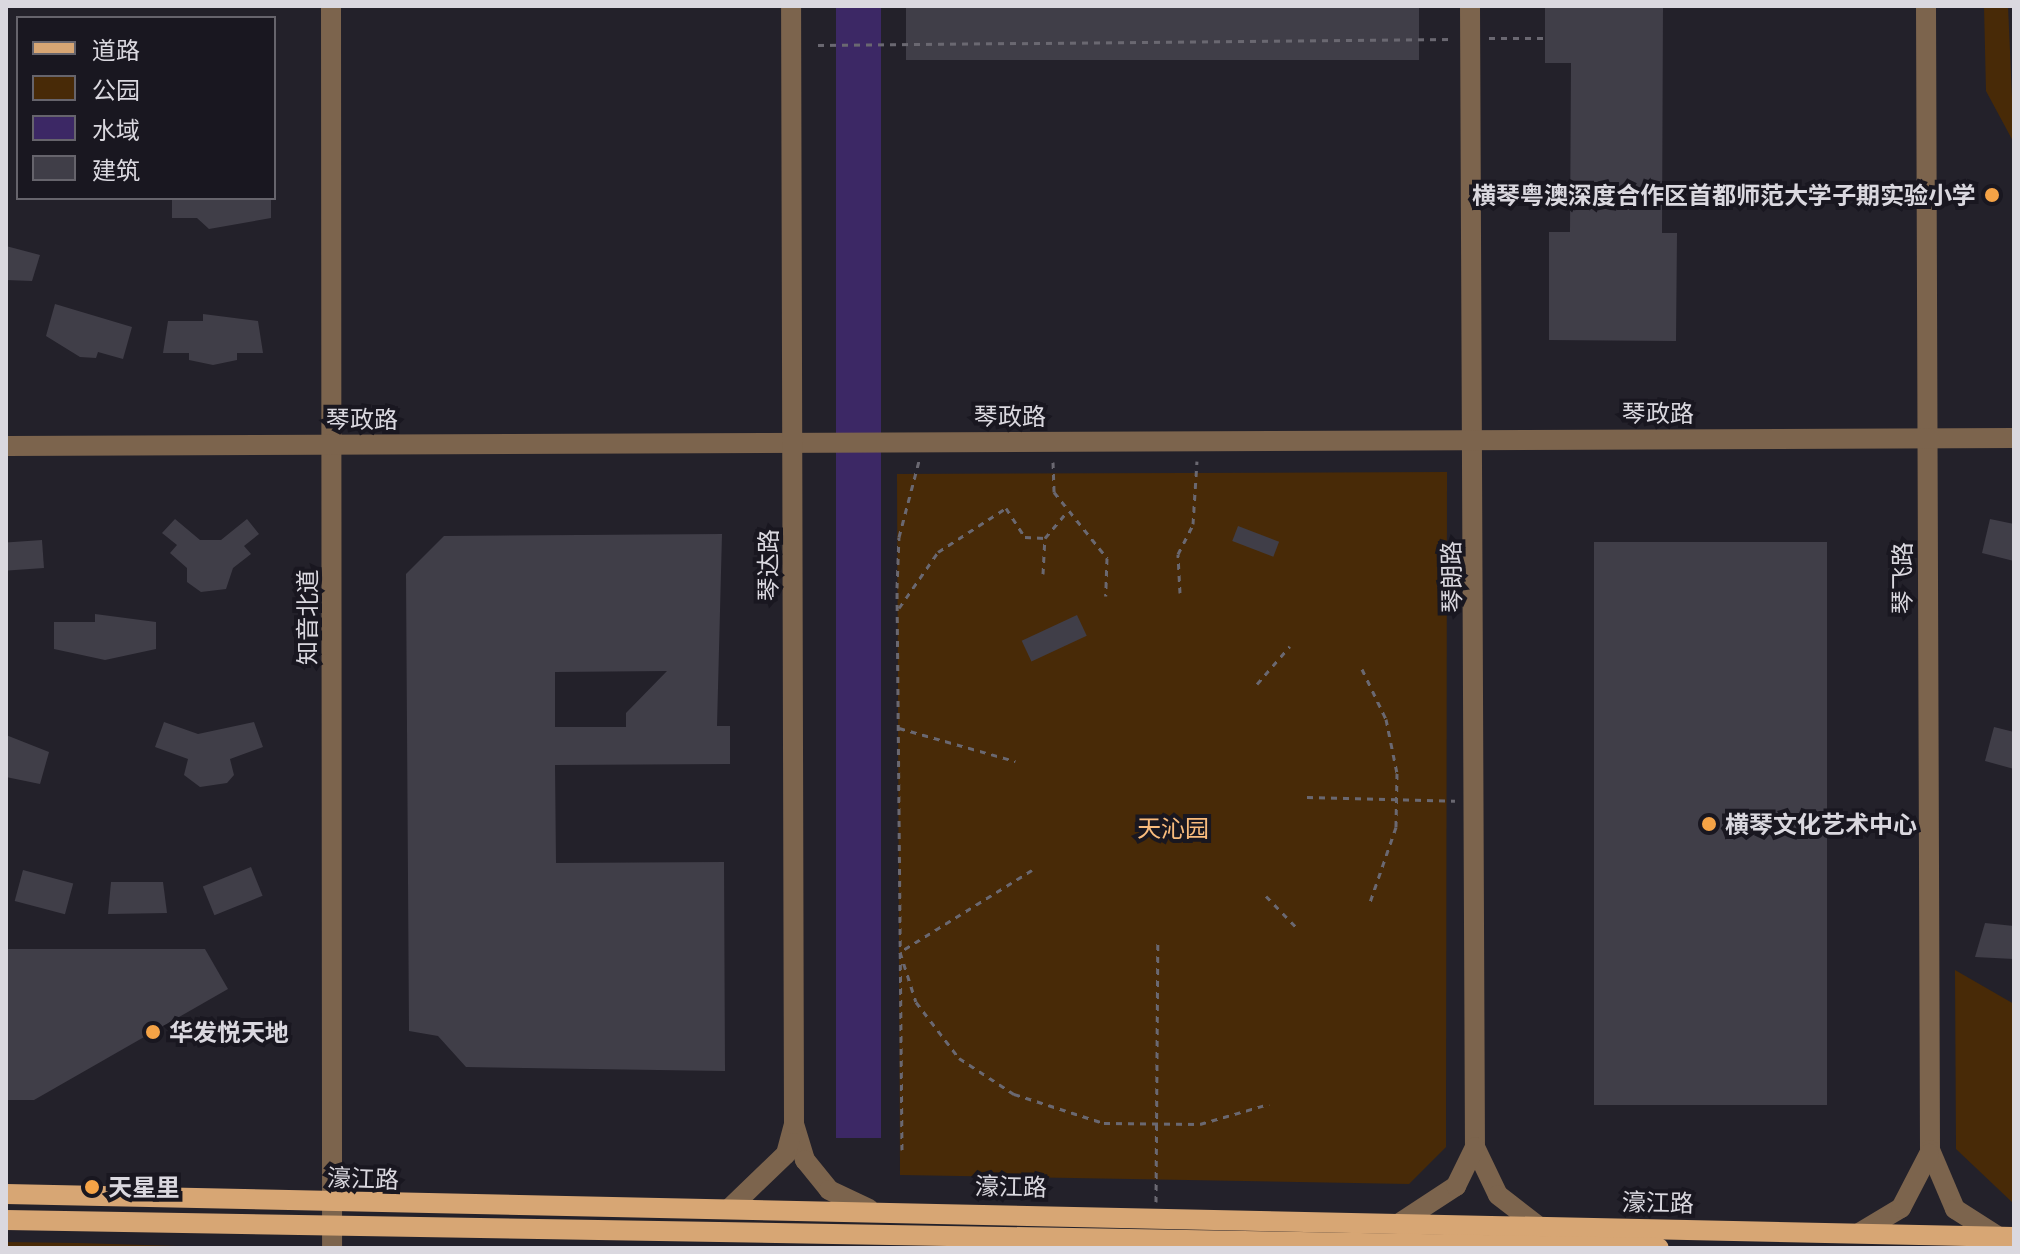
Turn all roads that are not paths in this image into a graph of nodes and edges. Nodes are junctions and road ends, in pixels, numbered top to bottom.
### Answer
1 (331, 6) edge
2 (791, 6) edge
3 (1470, 6) edge
4 (1926, 6) edge
5 (1927, 438) junction
6 (2014, 438) edge
7 (1476, 440) junction
8 (793, 443) junction
9 (332, 445) junction
10 (6, 446) edge
11 (794, 1124) junction
12 (1475, 1147) junction
13 (1930, 1150) junction
14 (6, 1194) edge
15 (332, 1203) junction
16 (731, 1207) junction
17 (869, 1209) junction
18 (6, 1220) edge
19 (1401, 1222) junction
20 (1538, 1226) junction
21 (1859, 1233) junction
22 (2006, 1237) edge
23 (332, 1238) edge
24 (1659, 1248) edge

1 - 9 street, 知音北道
2 - 8 street, 琴达路
3 - 7 street, 琴朗路
4 - 5 street, 琴飞路
5 - 6 street, 琴政路
5 - 7 street, 琴政路
5 - 13 street, 琴飞路
7 - 8 street, 琴政路
7 - 12 street, 琴朗路
8 - 9 street, 琴政路
8 - 11 street, 琴达路
9 - 10 street, 琴政路
9 - 15 street, 知音北道
11 - 16 street
11 - 17 street
12 - 19 street
12 - 20 street
13 - 21 street
13 - 22 street
14 - 15 main road, 濠江路
15 - 16 main road, 濠江路
15 - 23 street, 知音北道
16 - 17 main road, 濠江路
17 - 19 main road, 濠江路
18 - 23 main road, 濠江路
19 - 20 main road, 濠江路
20 - 21 main road, 濠江路
21 - 22 main road, 濠江路
23 - 24 main road, 濠江路

